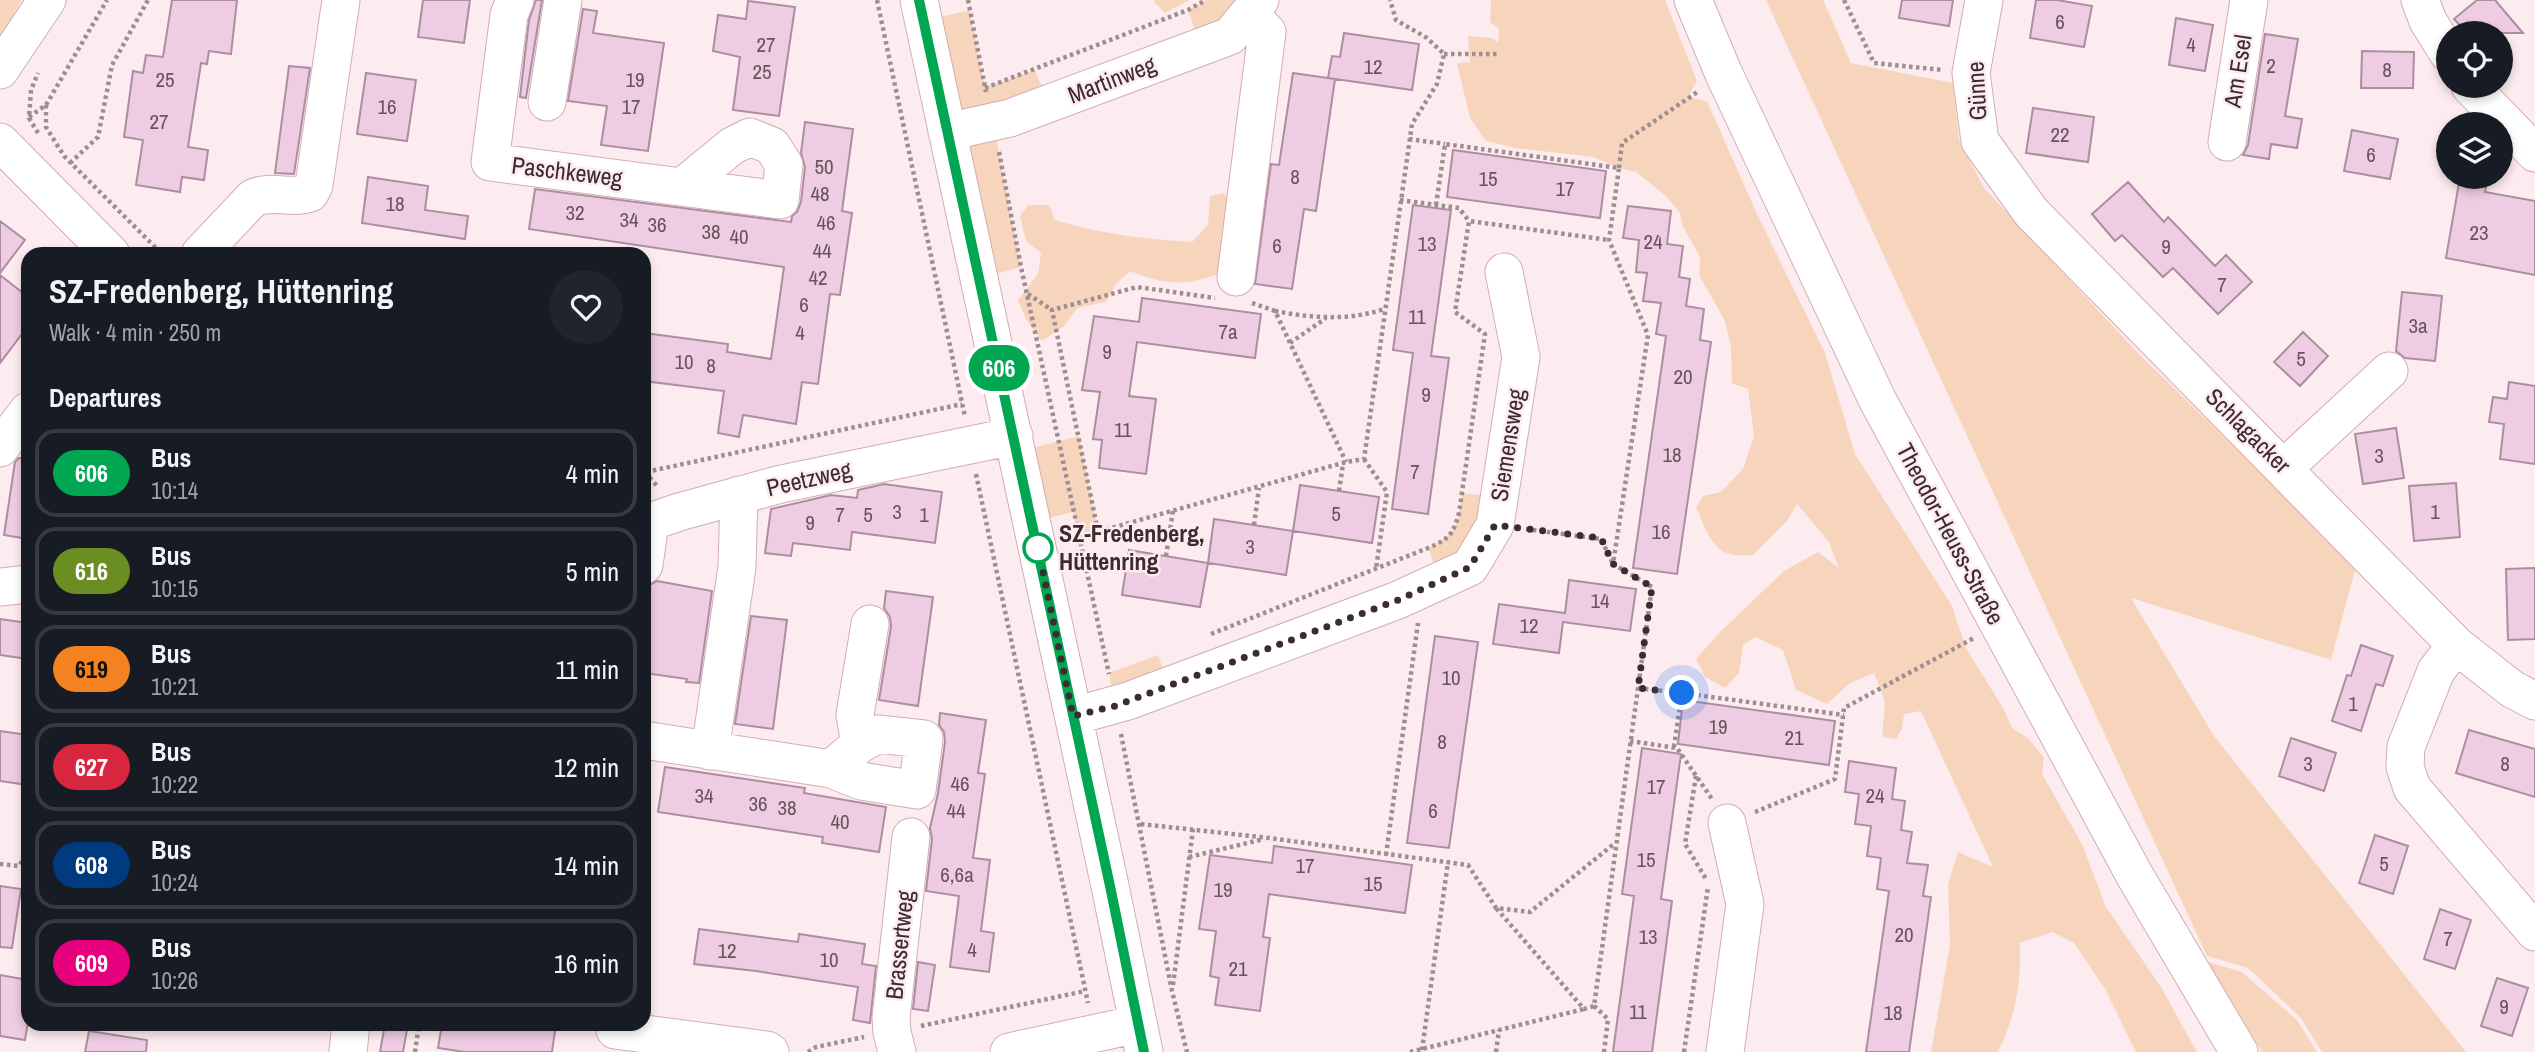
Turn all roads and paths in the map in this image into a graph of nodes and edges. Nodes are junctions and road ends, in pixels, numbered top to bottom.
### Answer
1 (47, 0) edge
2 (107, 0) edge
3 (148, 0) edge
4 (341, 0) edge
5 (515, 0) edge
6 (563, 0) edge
7 (877, 0) edge
8 (919, 0) edge
9 (968, 0) edge
10 (1206, 0) edge
11 (1390, 0) edge
12 (1693, 0) edge
13 (1844, 0) edge
14 (1984, 0) edge
15 (2249, 0) edge
16 (2420, 0) edge
17 (1254, 7) edge
18 (2436, 34) edge
19 (1444, 54) junction
20 (1497, 54) dead end
21 (0, 70) edge
22 (1971, 73) junction
23 (1706, 87) dead end
24 (2482, 98) edge
25 (547, 102) dead end
26 (989, 104) junction
27 (46, 105) junction
28 (29, 118) dead end
29 (947, 132) junction
30 (1409, 139) junction
31 (1980, 141) joint
32 (0, 142) edge
33 (2227, 142) dead end
34 (1445, 144) junction
35 (2535, 153) edge
36 (70, 163) junction
37 (1619, 168) junction
38 (682, 187) dead end
39 (1400, 200) junction
40 (1436, 205) junction
41 (1469, 221) junction
42 (1609, 240) junction
43 (104, 247) edge
44 (155, 247) edge
45 (207, 247) edge
46 (1504, 272) dead end
47 (1230, 288) junction
48 (1028, 294) junction
49 (1384, 309) junction
50 (1052, 310) junction
51 (1275, 311) junction
52 (1328, 316) junction
53 (1290, 344) junction
54 (2389, 371) dead end
55 (962, 404) junction
56 (21, 420) edge
57 (1014, 436) junction
58 (970, 444) junction
59 (0, 448) edge
60 (1364, 459) junction
61 (1345, 463) junction
62 (2284, 467) junction
63 (651, 471) edge
64 (1259, 488) junction
65 (1339, 491) dead end
66 (739, 495) junction
67 (1173, 511) junction
68 (651, 522) edge
69 (1254, 525) dead end
70 (1495, 525) junction
71 (1098, 531) junction
72 (1079, 537) junction
73 (1166, 556) dead end
74 (1613, 564) junction
75 (1376, 569) junction
76 (21, 585) edge
77 (0, 587) edge
78 (1411, 594) junction
79 (870, 624) dead end
80 (1208, 635) dead end
81 (1975, 637) dead end
82 (2456, 645) junction
83 (1121, 669) dead end
84 (1638, 688) junction
85 (1112, 690) junction
86 (1682, 693) junction
87 (2535, 701) edge
88 (1844, 715) junction
89 (1073, 716) junction
90 (651, 741) edge
91 (1630, 741) junction
92 (860, 744) junction
93 (1674, 747) junction
94 (710, 751) junction
95 (831, 769) junction
96 (1696, 775) junction
97 (1727, 823) junction
98 (1141, 824) junction
99 (1193, 829) junction
100 (911, 837) dead end
101 (1269, 838) junction
102 (1616, 842) junction
103 (1386, 855) junction
104 (1189, 857) junction
105 (1448, 862) junction
106 (21, 863) edge
107 (0, 864) edge
108 (1496, 908) junction
109 (2535, 932) edge
110 (1085, 991) junction
111 (1172, 991) junction
112 (1594, 1006) junction
113 (1584, 1009) junction
114 (1499, 1030) junction
115 (350, 1031) edge
116 (418, 1031) edge
117 (623, 1031) edge
118 (1094, 1034) junction
119 (1141, 1038) edge
120 (894, 1042) edge
121 (1422, 1049) junction
122 (348, 1052) edge
123 (415, 1052) edge
124 (770, 1052) edge
125 (808, 1052) edge
126 (1009, 1052) edge
127 (1187, 1052) edge
128 (1410, 1052) edge
129 (1496, 1052) edge
130 (1604, 1052) edge
131 (1684, 1052) edge
132 (1725, 1052) edge
133 (2239, 1052) edge

1 - 21 street
2 - 27 path
3 - 36 path
4 - 45 street
5 - 38 street, Paschkeweg
6 - 25 street
7 - 55 path
8 - 29 street
9 - 26 path
10 - 26 path
11 - 19 path
12 - 133 street, Theodor-Heuss-Straße
13 - 22 path
14 - 22 street, Günne
15 - 33 street, Am Esel
16 - 18 street
17 - 26 street, Martinweg
17 - 47 street
19 - 20 path
19 - 30 path
22 - 31 street, Günne
23 - 37 path
24 - 35 street
26 - 29 street, Martinweg
26 - 48 path
27 - 28 path
27 - 36 path
29 - 57 street
30 - 34 path
30 - 39 path
31 - 62 street, Schlagacker
32 - 43 street
34 - 37 path
34 - 40 path
36 - 44 path
37 - 42 path
39 - 40 path
39 - 49 path
40 - 41 path
41 - 42 path
41 - 75 path
42 - 74 path
46 - 70 street, Siemensweg
47 - 50 path
47 - 51 path
48 - 50 path
48 - 72 path
49 - 52 path
49 - 60 path
50 - 71 path
51 - 52 path
51 - 53 path
52 - 53 path
53 - 61 path
54 - 62 street
55 - 58 path
55 - 63 path
56 - 59 street
57 - 58 street, Peetzweg
57 - 89 street
58 - 66 street, Peetzweg
58 - 110 path
60 - 61 path
60 - 75 path
61 - 64 path
61 - 65 path
62 - 82 street, Schlagacker
64 - 67 path
64 - 69 path
66 - 68 street, Peetzweg
66 - 94 street
67 - 71 path
67 - 73 path
70 - 74 path
70 - 78 street, Siemensweg
71 - 72 path
72 - 85 path
74 - 84 path
75 - 80 path
76 - 77 street
78 - 85 street, Siemensweg
78 - 103 path
79 - 92 street
81 - 88 path
82 - 87 street, Schlagacker
82 - 109 street
83 - 85 path
84 - 86 path
84 - 91 path
85 - 89 street, Siemensweg
85 - 98 path
86 - 88 path
86 - 93 path
88 - 97 path
89 - 119 street
90 - 94 street
91 - 93 path
91 - 102 path
92 - 95 street
92 - 95 street
93 - 96 path
94 - 95 street
96 - 97 path
96 - 131 path
97 - 132 street
98 - 99 path
98 - 111 path
99 - 101 path
99 - 104 path
100 - 120 street, Brassertweg
101 - 103 path
101 - 104 path
102 - 108 path
102 - 112 path
103 - 105 path
104 - 111 path
105 - 108 path
105 - 121 path
106 - 107 path
108 - 113 path
110 - 118 path
110 - 120 path
111 - 127 path
112 - 113 path
112 - 130 path
113 - 114 path
114 - 121 path
114 - 129 path
115 - 122 street
116 - 123 path
117 - 124 street
118 - 119 street
118 - 126 street
120 - 125 path
121 - 128 path

